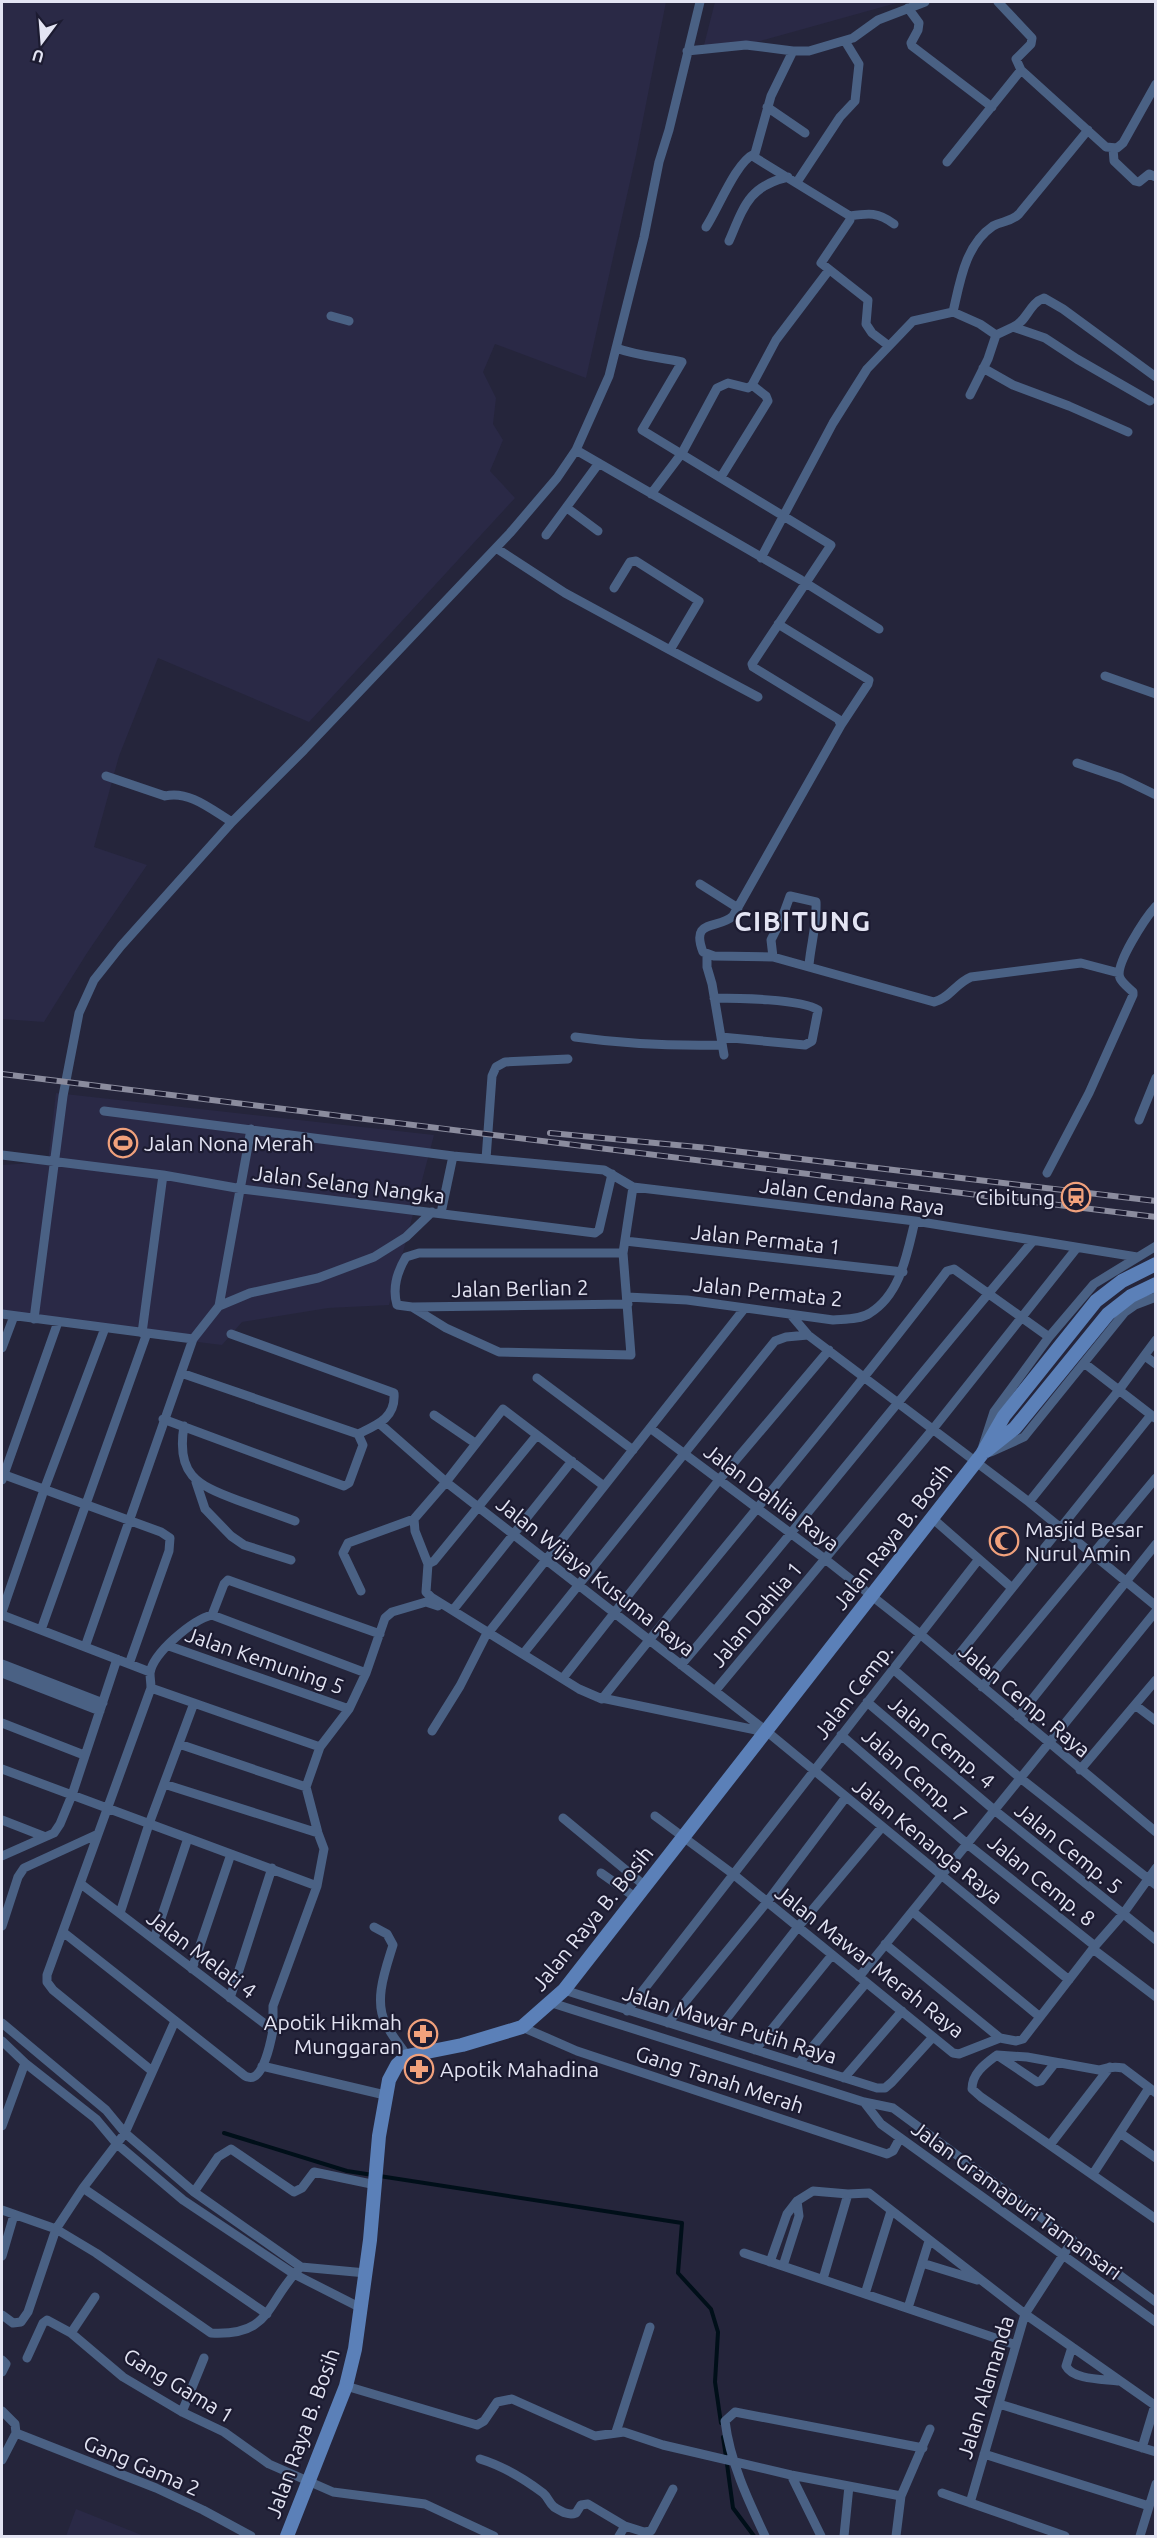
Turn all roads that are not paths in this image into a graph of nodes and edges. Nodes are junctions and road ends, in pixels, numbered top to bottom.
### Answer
1 (700, 2) edge
2 (925, 2) edge
3 (998, 2) edge
4 (908, 8) junction
5 (845, 41) junction
6 (687, 51) junction
7 (793, 51) junction
8 (1021, 70) junction
9 (1155, 84) edge
10 (992, 107) junction
11 (767, 108) junction
12 (1088, 130) junction
13 (805, 133) dead end
14 (1113, 148) junction
15 (754, 154) junction
16 (947, 162) dead end
17 (788, 177) junction
18 (1155, 177) edge
19 (797, 182) junction
20 (850, 216) junction
21 (894, 224) dead end
22 (706, 227) dead end
23 (729, 241) dead end
24 (829, 270) junction
25 (953, 312) junction
26 (331, 316) dead end
27 (349, 321) dead end
28 (1013, 327) junction
29 (996, 335) junction
30 (889, 346) junction
31 (616, 348) junction
32 (983, 368) junction
33 (1155, 377) edge
34 (752, 385) junction
35 (969, 395) dead end
36 (1150, 401) dead end
37 (1128, 432) dead end
38 (576, 450) junction
39 (682, 453) junction
40 (599, 463) junction
41 (721, 477) junction
42 (651, 494) junction
43 (567, 508) junction
44 (784, 514) junction
45 (598, 531) dead end
46 (546, 535) dead end
47 (496, 548) junction
48 (761, 558) junction
49 (806, 584) junction
50 (614, 588) dead end
51 (778, 624) junction
52 (879, 629) dead end
53 (670, 650) junction
54 (1105, 676) dead end
55 (1155, 694) edge
56 (758, 697) dead end
57 (841, 725) junction
58 (1077, 763) dead end
59 (106, 777) dead end
60 (1155, 795) edge
61 (232, 822) junction
62 (700, 884) dead end
63 (1155, 906) edge
64 (738, 908) junction
65 (706, 954) junction
66 (773, 957) junction
67 (808, 965) junction
68 (1119, 973) junction
69 (714, 998) junction
70 (575, 1037) dead end
71 (723, 1045) junction
72 (568, 1059) dead end
73 (1155, 1078) edge
74 (104, 1111) dead end
75 (1139, 1120) dead end
76 (251, 1130) junction
77 (2, 1155) edge
78 (453, 1156) junction
79 (486, 1159) junction
80 (53, 1163) junction
81 (1047, 1173) dead end
82 (612, 1174) junction
83 (163, 1175) junction
84 (633, 1187) junction
85 (242, 1190) junction
86 (437, 1213) junction
87 (915, 1221) junction
88 (625, 1241) junction
89 (1033, 1242) junction
90 (1155, 1246) edge
91 (1076, 1248) junction
92 (623, 1253) junction
93 (1137, 1257) junction
94 (1155, 1264) edge
95 (903, 1272) junction
96 (1155, 1284) edge
97 (989, 1293) junction
98 (1155, 1297) edge
99 (628, 1300) junction
100 (219, 1306) junction
101 (412, 1307) junction
102 (744, 1309) junction
103 (2, 1314) edge
104 (14, 1316) junction
105 (791, 1316) junction
106 (1022, 1317) junction
107 (34, 1319) junction
108 (58, 1322) junction
109 (105, 1328) junction
110 (145, 1333) junction
111 (231, 1334) dead end
112 (808, 1335) junction
113 (1049, 1337) junction
114 (193, 1339) junction
115 (1155, 1341) edge
116 (2, 1348) edge
117 (829, 1350) junction
118 (1145, 1356) junction
119 (1084, 1363) junction
120 (1155, 1364) edge
121 (181, 1373) junction
122 (537, 1378) dead end
123 (866, 1378) junction
124 (1119, 1390) junction
125 (897, 1402) junction
126 (434, 1415) dead end
127 (1153, 1417) edge
128 (163, 1419) junction
129 (380, 1424) junction
130 (184, 1426) junction
131 (650, 1428) junction
132 (933, 1429) junction
133 (358, 1434) junction
134 (537, 1435) junction
135 (475, 1443) junction
136 (633, 1450) junction
137 (685, 1454) junction
138 (979, 1458) junction
139 (572, 1461) junction
140 (2, 1476) edge
141 (1155, 1478) edge
142 (196, 1479) junction
143 (719, 1480) junction
144 (446, 1482) junction
145 (604, 1486) junction
146 (44, 1490) junction
147 (1029, 1502) junction
148 (86, 1505) junction
149 (477, 1506) junction
150 (756, 1507) junction
151 (932, 1518) junction
152 (414, 1519) junction
153 (128, 1520) junction
154 (295, 1521) dead end
155 (1060, 1528) junction
156 (511, 1533) junction
157 (792, 1534) junction
158 (1155, 1544) edge
159 (1093, 1555) junction
160 (825, 1559) junction
161 (979, 1559) junction
162 (291, 1560) dead end
163 (546, 1560) junction
164 (428, 1564) junction
165 (1125, 1581) junction
166 (578, 1585) junction
167 (1012, 1588) junction
168 (361, 1591) dead end
169 (871, 1595) junction
170 (426, 1597) junction
171 (1155, 1606) edge
172 (453, 1610) junction
173 (1155, 1611) edge
174 (613, 1612) junction
175 (2, 1613) edge
176 (212, 1615) junction
177 (42, 1630) junction
178 (488, 1633) junction
179 (380, 1634) junction
180 (920, 1634) junction
181 (649, 1640) junction
182 (169, 1646) junction
183 (85, 1647) junction
184 (523, 1654) junction
185 (117, 1659) junction
186 (953, 1662) junction
187 (2, 1664) edge
188 (129, 1664) junction
189 (681, 1665) junction
190 (893, 1669) junction
191 (150, 1672) junction
192 (366, 1673) junction
193 (2, 1674) edge
194 (563, 1678) junction
195 (1155, 1680) edge
196 (982, 1687) junction
197 (151, 1688) junction
198 (715, 1691) junction
199 (602, 1699) junction
200 (867, 1702) junction
201 (194, 1703) junction
202 (1135, 1705) junction
203 (101, 1707) junction
204 (349, 1709) junction
205 (1018, 1717) junction
206 (1155, 1721) edge
207 (2, 1723) edge
208 (432, 1731) dead end
209 (763, 1732) junction
210 (841, 1735) junction
211 (1048, 1742) junction
212 (179, 1744) junction
213 (320, 1747) junction
214 (84, 1755) junction
215 (2, 1769) edge
216 (814, 1770) junction
217 (1080, 1770) junction
218 (1019, 1777) junction
219 (164, 1784) junction
220 (306, 1787) junction
221 (72, 1795) junction
222 (846, 1797) junction
223 (107, 1809) junction
224 (993, 1809) junction
225 (655, 1816) dead end
226 (563, 1818) dead end
227 (2, 1820) edge
228 (149, 1824) junction
229 (882, 1827) junction
230 (1155, 1832) edge
231 (318, 1833) junction
232 (98, 1834) junction
233 (43, 1836) junction
234 (685, 1836) junction
235 (188, 1838) junction
236 (966, 1843) junction
237 (231, 1854) junction
238 (2, 1856) edge
239 (272, 1868) junction
240 (1155, 1868) edge
241 (601, 1873) dead end
242 (733, 1874) junction
243 (942, 1876) junction
244 (1151, 1882) edge
245 (81, 1884) junction
246 (317, 1886) junction
247 (645, 1886) junction
248 (635, 1897) junction
249 (767, 1902) junction
250 (913, 1912) junction
251 (120, 1913) junction
252 (1123, 1914) junction
253 (2, 1926) edge
254 (374, 1927) dead end
255 (798, 1928) junction
256 (63, 1932) junction
257 (154, 1940) junction
258 (1155, 1940) edge
259 (885, 1944) junction
260 (1094, 1947) junction
261 (832, 1955) junction
262 (192, 1969) junction
263 (863, 1980) junction
264 (1069, 1980) junction
265 (564, 1990) junction
266 (1155, 1997) edge
267 (230, 1998) junction
268 (552, 2003) junction
269 (627, 2010) junction
270 (902, 2011) junction
271 (1040, 2017) junction
272 (175, 2021) junction
273 (2, 2023) edge
274 (668, 2023) junction
275 (522, 2027) junction
276 (273, 2030) junction
277 (713, 2036) junction
278 (933, 2037) junction
279 (1000, 2038) junction
280 (2, 2041) edge
281 (755, 2050) junction
282 (997, 2055) junction
283 (407, 2056) junction
284 (26, 2063) junction
285 (799, 2063) junction
286 (1055, 2064) junction
287 (262, 2066) junction
288 (1111, 2066) junction
289 (152, 2071) junction
290 (844, 2078) junction
291 (1152, 2090) edge
292 (385, 2095) junction
293 (864, 2102) junction
294 (2, 2126) edge
295 (125, 2133) junction
296 (1120, 2133) junction
297 (900, 2138) junction
298 (117, 2144) junction
299 (1050, 2145) junction
300 (1155, 2158) edge
301 (1093, 2174) junction
302 (376, 2178) junction
303 (83, 2188) junction
304 (194, 2192) junction
305 (848, 2194) junction
306 (797, 2201) junction
307 (2, 2210) edge
308 (891, 2211) junction
309 (14, 2215) junction
310 (1155, 2219) edge
311 (56, 2229) junction
312 (1073, 2240) junction
313 (930, 2241) junction
314 (744, 2253) dead end
315 (1063, 2255) junction
316 (2, 2256) edge
317 (770, 2262) junction
318 (922, 2263) junction
319 (783, 2266) junction
320 (301, 2267) junction
321 (366, 2273) junction
322 (294, 2274) junction
323 (823, 2279) junction
324 (983, 2282) junction
325 (865, 2294) junction
326 (95, 2297) dead end
327 (1155, 2302) edge
328 (361, 2308) junction
329 (908, 2308) junction
330 (267, 2314) junction
331 (1025, 2314) junction
332 (2, 2315) edge
333 (1155, 2322) edge
334 (650, 2326) dead end
335 (71, 2332) junction
336 (1016, 2345) junction
337 (1072, 2347) junction
338 (27, 2358) dead end
339 (204, 2358) dead end
340 (2, 2360) edge
341 (2, 2372) edge
342 (1120, 2381) junction
343 (346, 2386) junction
344 (999, 2404) junction
345 (1155, 2405) edge
346 (2, 2411) edge
347 (182, 2412) junction
348 (930, 2429) dead end
349 (616, 2432) junction
350 (16, 2433) junction
351 (5, 2440) edge
352 (923, 2448) junction
353 (1142, 2448) junction
354 (1155, 2452) edge
355 (984, 2454) junction
356 (480, 2459) dead end
357 (2, 2460) edge
358 (736, 2463) junction
359 (792, 2475) junction
360 (309, 2483) junction
361 (1155, 2484) edge
362 (849, 2486) junction
363 (673, 2489) dead end
364 (942, 2493) dead end
365 (901, 2496) junction
366 (970, 2503) junction
367 (1149, 2506) junction
368 (625, 2526) junction
369 (251, 2536) edge
370 (287, 2536) edge
371 (494, 2536) edge
372 (619, 2536) edge
373 (765, 2536) edge
374 (821, 2536) edge
375 (844, 2536) edge
376 (896, 2536) edge
377 (1065, 2536) edge
378 (1140, 2536) edge

1 - 6 street
2 - 4 street
3 - 8 street
4 - 5 street
4 - 10 street
5 - 7 street
5 - 19 street
6 - 7 street
6 - 31 street
7 - 11 street
8 - 10 street
8 - 12 street
9 - 14 street
10 - 16 street
11 - 13 street
11 - 15 street
12 - 14 street
12 - 25 street
14 - 18 street
15 - 17 street
15 - 22 street
17 - 19 street
17 - 23 street
19 - 20 street
20 - 21 street
20 - 24 street
24 - 30 street
24 - 34 street
25 - 29 street
25 - 30 street
26 - 27 street
28 - 29 street
28 - 33 street
28 - 36 street
29 - 32 street
30 - 44 street
31 - 38 street
31 - 39 street
32 - 35 street
32 - 37 street
34 - 39 street
34 - 41 street
38 - 40 street
38 - 47 street
39 - 41 street
39 - 42 street
40 - 42 street
40 - 43 street
41 - 44 street
42 - 48 street
43 - 45 street
43 - 46 street
44 - 48 street
44 - 49 street
47 - 53 street
47 - 61 street
48 - 49 street
49 - 51 street
49 - 52 street
50 - 53 street
51 - 57 street
51 - 57 street
53 - 56 street
54 - 55 street
57 - 64 street
58 - 60 street
59 - 61 street
61 - 80 street
62 - 64 street
63 - 68 street
64 - 65 street
65 - 66 street
65 - 69 street
66 - 67 street
66 - 67 street
67 - 68 street
68 - 81 street
69 - 71 street
69 - 71 street
70 - 71 street
72 - 79 street
73 - 75 street
74 - 76 street
76 - 78 street
76 - 85 street
77 - 80 street, Jalan Selang Nangka
78 - 79 street
78 - 86 street
79 - 82 street
80 - 83 street, Jalan Selang Nangka
80 - 107 street
82 - 84 street
82 - 86 street, Jalan Selang Nangka
83 - 85 street, Jalan Selang Nangka
83 - 110 street
84 - 87 street, Jalan Cendana Raya
84 - 88 street
85 - 86 street, Jalan Selang Nangka
85 - 100 street
86 - 100 street
87 - 89 street, Jalan Cendana Raya
87 - 95 street, Jalan Permata 2
88 - 92 street
88 - 95 street, Jalan Permata 1
89 - 91 street, Jalan Cendana Raya
89 - 97 street
90 - 93 street, Jalan Raya B. Bosih
91 - 93 street, Jalan Cendana Raya
91 - 106 street, Jalan Dahlia 1
92 - 99 street
92 - 101 street
93 - 113 street, Jalan Raya B. Bosih
94 - 138 main road
95 - 105 street, Jalan Permata 2
96 - 138 main road
97 - 106 street
97 - 123 street
97 - 125 street
98 - 119 street
99 - 101 street, Jalan Berlian 2
99 - 101 street
99 - 102 street, Jalan Permata 2
100 - 114 street
102 - 105 street, Jalan Permata 2
102 - 131 street
103 - 104 street
104 - 107 street
104 - 116 street
105 - 112 street
106 - 113 street
106 - 132 street, Jalan Dahlia 1
107 - 108 street
108 - 109 street
108 - 140 street
109 - 110 street
109 - 146 street
110 - 114 street
110 - 148 street
111 - 129 street
112 - 117 street
112 - 137 street
113 - 138 street, Jalan Raya B. Bosih
114 - 121 street
115 - 118 street
117 - 123 street
117 - 143 street
118 - 120 street
118 - 124 street
119 - 124 street
119 - 138 street
121 - 128 street
121 - 133 street
122 - 136 street
123 - 125 street
123 - 150 street
124 - 127 street
124 - 147 street
125 - 132 street
125 - 157 street
126 - 135 street
127 - 155 street
128 - 130 street
128 - 153 street
129 - 133 street
129 - 144 street, Jalan Wijaya Kusuma Raya
130 - 133 street
130 - 142 street
131 - 136 street
131 - 137 street, Jalan Dahlia Raya
132 - 138 street
132 - 160 street, Jalan Dahlia 1
134 - 135 street
134 - 139 street
134 - 149 street
135 - 144 street
136 - 145 street
137 - 143 street, Jalan Dahlia Raya
137 - 166 street
138 - 147 street
138 - 151 main road, Jalan Raya B. Bosih
139 - 145 street
139 - 156 street
140 - 146 street
141 - 159 street
142 - 154 street
142 - 162 street
143 - 150 street, Jalan Dahlia Raya
143 - 174 street
144 - 149 street, Jalan Wijaya Kusuma Raya
144 - 152 street
145 - 163 street
146 - 148 street
146 - 175 street
147 - 155 street
148 - 153 street
148 - 177 street
149 - 156 street, Jalan Wijaya Kusuma Raya
149 - 164 street
150 - 157 street, Jalan Dahlia Raya
150 - 181 street
151 - 161 street
151 - 169 main road, Jalan Raya B. Bosih
152 - 164 street
152 - 168 street
153 - 183 street
153 - 188 street
155 - 159 street
155 - 167 street
156 - 163 street, Jalan Wijaya Kusuma Raya
156 - 172 street
157 - 160 street, Jalan Dahlia Raya
157 - 189 street
158 - 165 street
159 - 165 street
159 - 196 street
160 - 169 street, Jalan Dahlia Raya
160 - 198 street, Jalan Dahlia 1
161 - 167 street
161 - 180 street, Jalan Cemp.
163 - 166 street, Jalan Wijaya Kusuma Raya
163 - 178 street
164 - 170 street
165 - 171 street
165 - 205 street
166 - 174 street, Jalan Wijaya Kusuma Raya
166 - 184 street
167 - 186 street
169 - 180 street, Jalan Cemp. Raya
169 - 209 main road, Jalan Raya B. Bosih
170 - 172 street
170 - 178 street
170 - 179 street
172 - 178 street
173 - 211 street
174 - 181 street, Jalan Wijaya Kusuma Raya
174 - 194 street
175 - 177 street
176 - 179 street
176 - 182 street
176 - 192 street
177 - 183 street
178 - 184 street
178 - 199 street
178 - 208 street
179 - 192 street
180 - 186 street, Jalan Cemp. Raya
180 - 190 street, Jalan Cemp.
181 - 189 street, Jalan Wijaya Kusuma Raya
181 - 199 street
182 - 191 street
182 - 204 street, Jalan Kemuning 5
183 - 185 street
184 - 194 street
185 - 188 street
185 - 203 street
186 - 196 street, Jalan Cemp. Raya
187 - 203 street
188 - 191 street
189 - 198 street, Jalan Wijaya Kusuma Raya
190 - 200 street, Jalan Cemp.
190 - 218 street
191 - 197 street
192 - 204 street
193 - 203 street
194 - 199 street
195 - 202 street
196 - 205 street, Jalan Cemp. Raya
197 - 201 street
197 - 223 street
198 - 209 street, Jalan Wijaya Kusuma Raya
199 - 209 street
200 - 210 street, Jalan Cemp.
200 - 224 street, Jalan Cemp. 4
201 - 212 street
201 - 213 street
202 - 206 street
202 - 217 street
203 - 214 street
204 - 213 street
205 - 211 street, Jalan Cemp. Raya
207 - 214 street
209 - 216 street, Jalan Kenanga Raya
209 - 234 main road, Jalan Raya B. Bosih
210 - 216 street, Jalan Cemp.
210 - 236 street, Jalan Cemp. 7
211 - 217 street, Jalan Cemp. Raya
211 - 218 street
212 - 219 street
212 - 220 street
213 - 220 street
214 - 221 street
215 - 221 street
216 - 222 street, Jalan Kenanga Raya
216 - 242 street, Jalan Cemp.
217 - 230 street, Jalan Cemp. Raya
218 - 224 street
218 - 244 street
219 - 228 street
219 - 231 street
220 - 231 street
221 - 223 street
221 - 233 street
222 - 229 street, Jalan Kenanga Raya
222 - 249 street
223 - 228 street
223 - 232 street
224 - 236 street
224 - 252 street, Jalan Cemp. 5
225 - 234 street, Jalan Mawar Merah Raya
226 - 247 street
227 - 233 street
228 - 235 street
228 - 251 street
229 - 243 street, Jalan Kenanga Raya
229 - 255 street
231 - 246 street
232 - 245 street
232 - 253 street
233 - 238 street
234 - 242 street, Jalan Mawar Merah Raya
234 - 247 main road, Jalan Raya B. Bosih
235 - 237 street
235 - 257 street
236 - 243 street
236 - 260 street, Jalan Cemp. 8
237 - 239 street
237 - 262 street
239 - 246 street
239 - 267 street
240 - 244 street
241 - 248 street
242 - 249 street, Jalan Mawar Merah Raya
242 - 269 street, Jalan Cemp.
243 - 250 street
243 - 264 street, Jalan Kenanga Raya
244 - 252 street
245 - 251 street, Jalan Melati 4
245 - 256 street
246 - 276 street
247 - 248 main road, Jalan Raya B. Bosih
248 - 265 main road, Jalan Raya B. Bosih
249 - 255 street, Jalan Mawar Merah Raya
249 - 274 street
250 - 259 street
250 - 271 street
251 - 257 street, Jalan Melati 4
252 - 258 street, Jalan Cemp. 5
252 - 260 street
254 - 283 street
255 - 261 street, Jalan Mawar Merah Raya
255 - 277 street
256 - 272 street
256 - 289 street
257 - 262 street, Jalan Melati 4
259 - 263 street
259 - 279 street
260 - 264 street
260 - 266 street, Jalan Cemp. 8
261 - 263 street, Jalan Mawar Merah Raya
261 - 281 street
262 - 267 street, Jalan Melati 4
263 - 270 street, Jalan Mawar Merah Raya
263 - 285 street
264 - 271 street
265 - 268 main road, Jalan Raya B. Bosih
265 - 269 street, Jalan Mawar Putih Raya
267 - 276 street, Jalan Melati 4
268 - 275 main road, Jalan Raya B. Bosih
268 - 293 street, Jalan Gramapuri Tamansari
269 - 274 street, Jalan Mawar Putih Raya
270 - 278 street, Jalan Mawar Merah Raya
270 - 290 street
271 - 279 street, Jalan Mawar Merah Raya
272 - 287 street
272 - 289 street
273 - 295 street
274 - 277 street, Jalan Mawar Putih Raya
275 - 283 main road, Jalan Raya B. Bosih
275 - 297 street, Gang Tanah Merah
276 - 287 street
277 - 281 street, Jalan Mawar Putih Raya
278 - 279 street, Jalan Mawar Merah Raya
278 - 290 street, Jalan Mawar Putih Raya
280 - 284 street
281 - 285 street, Jalan Mawar Putih Raya
282 - 286 street
282 - 286 street
282 - 299 street
283 - 292 main road, Jalan Raya B. Bosih
284 - 294 street
284 - 298 street
285 - 290 street, Jalan Mawar Putih Raya
286 - 288 street
287 - 292 street
288 - 291 street
288 - 299 street
289 - 295 street
291 - 296 street
292 - 302 main road, Jalan Raya B. Bosih
293 - 297 street, Jalan Gramapuri Tamansari
293 - 312 street, Jalan Gramapuri Tamansari
295 - 298 street
295 - 304 street
296 - 300 street
296 - 301 street
297 - 315 street, Jalan Gramapuri Tamansari
298 - 303 street
298 - 322 street
299 - 301 street
301 - 310 street
302 - 304 street
302 - 321 main road, Jalan Raya B. Bosih
303 - 311 street
303 - 330 street
304 - 320 street
305 - 306 street
305 - 308 street
305 - 323 street
306 - 317 street
306 - 319 street
307 - 309 street
308 - 313 street
308 - 325 street
309 - 311 street
309 - 316 street
311 - 330 street
311 - 332 street
312 - 315 street, Jalan Alamanda
312 - 327 street, Jalan Gramapuri Tamansari
313 - 318 street
313 - 324 street
314 - 317 street
315 - 331 street, Jalan Alamanda
315 - 333 street, Jalan Gramapuri Tamansari
317 - 319 street
318 - 324 street
318 - 329 street
319 - 323 street
320 - 321 street
320 - 322 street
321 - 328 main road, Jalan Raya B. Bosih
322 - 328 street
322 - 330 street
323 - 325 street
324 - 331 street
325 - 329 street
326 - 335 street
328 - 343 main road, Jalan Raya B. Bosih
329 - 336 street
331 - 336 street, Jalan Alamanda
331 - 337 street
334 - 349 street
335 - 338 street
335 - 347 street, Gang Gama 1
336 - 344 street, Jalan Alamanda
337 - 342 street
337 - 342 street
339 - 347 street
340 - 341 street
342 - 345 street
343 - 349 street
343 - 360 main road, Jalan Raya B. Bosih
344 - 353 street
344 - 355 street, Jalan Alamanda
345 - 353 street
346 - 350 street
347 - 360 street, Gang Gama 1
348 - 352 street
349 - 358 street
350 - 351 street
350 - 369 street, Gang Gama 2
351 - 357 street
352 - 358 street
352 - 365 street
353 - 354 street
355 - 366 street, Jalan Alamanda
355 - 367 street
356 - 368 street
358 - 359 street
358 - 373 street
359 - 362 street
359 - 374 street
360 - 370 main road, Jalan Raya B. Bosih
360 - 371 street, Gang Gama 1
361 - 367 street
362 - 365 street
362 - 375 street
363 - 368 street
364 - 366 street
365 - 376 street
366 - 377 street
367 - 378 street
368 - 372 street

